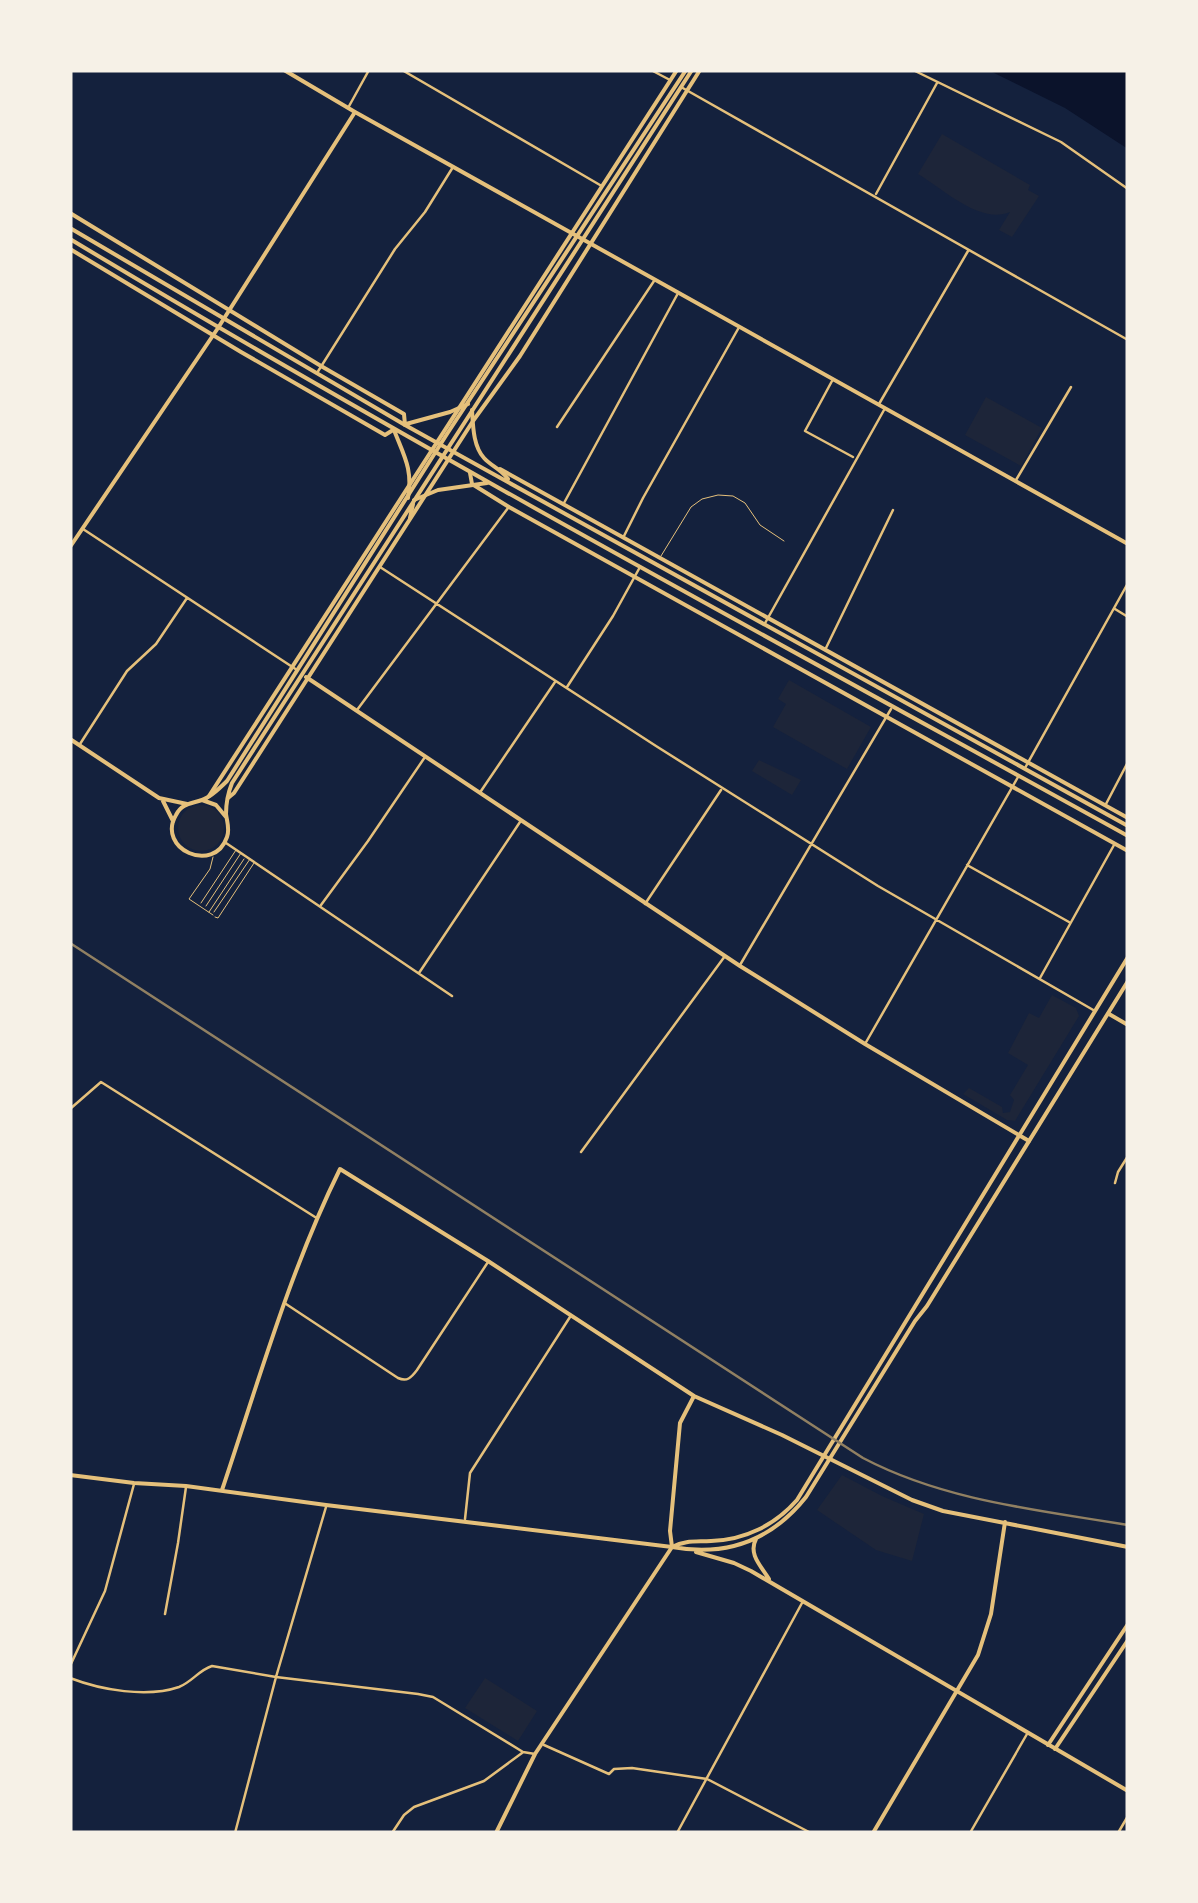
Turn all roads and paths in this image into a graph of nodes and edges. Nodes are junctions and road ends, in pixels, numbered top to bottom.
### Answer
1 (284, 70) edge
2 (369, 70) edge
3 (402, 70) edge
4 (652, 70) edge
5 (677, 70) edge
6 (689, 70) edge
7 (700, 70) edge
8 (913, 70) edge
9 (671, 81) junction
10 (938, 82) junction
11 (683, 88) junction
12 (348, 108) junction
13 (354, 112) junction
14 (453, 167) junction
15 (602, 186) junction
16 (1128, 190) edge
17 (874, 196) junction
18 (70, 214) edge
19 (70, 228) edge
20 (571, 233) junction
21 (70, 239) edge
22 (584, 240) junction
23 (70, 249) edge
24 (969, 250) junction
25 (655, 280) junction
26 (678, 293) junction
27 (228, 309) junction
28 (224, 319) junction
29 (739, 327) junction
30 (218, 328) junction
31 (214, 335) junction
32 (1128, 340) edge
33 (320, 366) junction
34 (316, 374) junction
35 (832, 380) junction
36 (1071, 387) dead end
37 (468, 404) junction
38 (881, 407) junction
39 (456, 410) junction
40 (472, 410) junction
41 (473, 421) junction
42 (405, 424) junction
43 (557, 426) dead end
44 (394, 430) junction
45 (439, 443) junction
46 (451, 450) junction
47 (433, 452) junction
48 (445, 459) junction
49 (856, 459) junction
50 (500, 469) junction
51 (470, 473) junction
52 (1015, 482) junction
53 (410, 483) junction
54 (488, 483) junction
55 (511, 483) junction
56 (472, 484) junction
57 (426, 494) junction
58 (411, 499) junction
59 (563, 505) junction
60 (508, 507) junction
61 (893, 510) dead end
62 (410, 518) junction
63 (82, 528) junction
64 (624, 538) junction
65 (784, 540) dead end
66 (1128, 544) edge
67 (70, 547) edge
68 (660, 557) junction
69 (377, 565) junction
70 (656, 566) junction
71 (640, 567) junction
72 (635, 577) junction
73 (1128, 583) edge
74 (187, 598) junction
75 (435, 603) junction
76 (1114, 609) junction
77 (1128, 616) edge
78 (768, 618) junction
79 (764, 625) junction
80 (825, 650) junction
81 (300, 672) junction
82 (556, 681) junction
83 (566, 688) junction
84 (892, 706) junction
85 (356, 710) junction
86 (886, 718) junction
87 (70, 739) edge
88 (79, 745) junction
89 (425, 757) junction
90 (1128, 762) edge
91 (1026, 766) junction
92 (1019, 776) junction
93 (722, 788) junction
94 (1012, 788) junction
95 (480, 793) junction
96 (159, 798) junction
97 (202, 800) junction
98 (187, 804) junction
99 (1106, 806) junction
100 (226, 816) junction
101 (1128, 818) edge
102 (521, 820) junction
103 (173, 822) junction
104 (1128, 826) edge
105 (1128, 836) edge
106 (225, 842) junction
107 (811, 843) junction
108 (1114, 844) junction
109 (238, 851) junction
110 (1128, 852) edge
111 (213, 854) junction
112 (250, 859) junction
113 (966, 865) junction
114 (646, 904) junction
115 (199, 906) junction
116 (320, 907) junction
117 (204, 909) junction
118 (210, 913) junction
119 (935, 920) junction
120 (1070, 923) junction
121 (725, 956) junction
122 (1128, 957) edge
123 (740, 966) junction
124 (418, 974) junction
125 (1039, 980) junction
126 (1128, 981) edge
127 (452, 996) dead end
128 (1096, 1011) junction
129 (1108, 1014) junction
130 (1128, 1025) edge
131 (865, 1044) junction
132 (70, 1108) edge
133 (1019, 1135) junction
134 (1029, 1141) junction
135 (581, 1152) dead end
136 (1128, 1156) edge
137 (1115, 1183) dead end
138 (970, 1216) junction
139 (317, 1218) junction
140 (979, 1221) junction
141 (488, 1261) junction
142 (285, 1303) junction
143 (571, 1315) junction
144 (694, 1396) junction
145 (70, 1475) edge
146 (134, 1483) junction
147 (186, 1486) junction
148 (222, 1491) junction
149 (326, 1505) junction
150 (464, 1520) junction
151 (1005, 1522) junction
152 (756, 1539) junction
153 (672, 1547) junction
154 (1128, 1548) edge
155 (692, 1552) junction
156 (770, 1582) junction
157 (803, 1602) junction
158 (164, 1614) dead end
159 (1128, 1624) edge
160 (1128, 1640) edge
161 (70, 1666) edge
162 (276, 1677) junction
163 (70, 1678) edge
164 (958, 1692) junction
165 (1028, 1732) junction
166 (542, 1744) junction
167 (1048, 1744) junction
168 (1055, 1749) junction
169 (524, 1752) junction
170 (535, 1754) junction
171 (706, 1779) junction
172 (1128, 1791) edge
173 (1128, 1816) edge
174 (235, 1833) edge
175 (392, 1833) edge
176 (496, 1833) edge
177 (678, 1833) edge
178 (811, 1833) edge
179 (873, 1833) edge
180 (970, 1833) edge
181 (1118, 1833) edge

1 - 12 street
2 - 12 street
3 - 15 street
4 - 9 street
5 - 9 street
6 - 11 street
7 - 11 street
8 - 10 street
9 - 11 street
9 - 15 street
10 - 16 street
10 - 17 street
11 - 17 street
11 - 22 street
12 - 13 street
13 - 14 street
13 - 27 street
14 - 20 street
14 - 33 street
15 - 20 street
17 - 24 street
18 - 27 street
19 - 28 street
20 - 22 street
20 - 39 street
21 - 30 street
22 - 25 street
22 - 37 street
22 - 40 street
22 - 41 street
23 - 31 street
24 - 32 street
24 - 38 street
25 - 26 street
25 - 43 street
26 - 29 street
26 - 59 street
27 - 28 street
27 - 33 street
28 - 30 street
28 - 34 street
29 - 35 street
29 - 64 street
30 - 31 street
30 - 44 street
31 - 44 street
31 - 63 street
33 - 34 street
33 - 42 street
34 - 42 street
35 - 38 street
35 - 49 street
36 - 52 street
37 - 39 street
37 - 45 street
38 - 49 street
38 - 52 street
39 - 42 street
39 - 45 street
40 - 41 street
40 - 46 street
41 - 46 street
41 - 50 street
42 - 45 street
44 - 47 street
44 - 53 street
45 - 46 street
45 - 47 street
46 - 48 street
46 - 55 street
47 - 48 street
47 - 53 street
47 - 58 street
48 - 51 street
48 - 57 street
48 - 58 street
49 - 78 street
50 - 55 street
50 - 59 street
51 - 54 street
51 - 56 street
52 - 66 street
53 - 58 street
53 - 81 street
54 - 56 street
54 - 71 street
55 - 70 street
56 - 57 street
56 - 60 street
57 - 58 street
57 - 62 street
58 - 62 street
58 - 69 street
58 - 81 street
59 - 64 street
60 - 72 street
60 - 75 street
61 - 80 street
62 - 69 street
63 - 67 street
63 - 74 street
64 - 68 street
65 - 68 lane
68 - 70 street
68 - 78 street
69 - 75 street
69 - 81 street
70 - 79 street
71 - 72 street
71 - 84 street
72 - 83 street
72 - 86 street
73 - 76 street
74 - 81 street
74 - 88 street
75 - 82 street
75 - 85 street
76 - 77 street
76 - 91 street
78 - 79 street
78 - 80 street
79 - 91 street
80 - 91 street
81 - 85 street
81 - 97 street
81 - 100 street
82 - 83 street
82 - 95 street
83 - 93 street
84 - 86 street
84 - 92 street
85 - 89 street
86 - 94 street
86 - 107 street
87 - 88 street
88 - 96 street
89 - 95 street
89 - 116 street
90 - 99 street
91 - 99 street
91 - 104 street
92 - 94 street
92 - 105 street
93 - 107 street
93 - 114 street
94 - 108 street
94 - 113 street
95 - 102 street
96 - 98 street
96 - 103 street
97 - 98 street
97 - 100 street
98 - 103 street
99 - 101 street
100 - 106 street
102 - 114 street
102 - 124 street
103 - 111 street
106 - 109 street
106 - 111 street
107 - 119 street
107 - 123 street
108 - 110 street
108 - 120 street
109 - 112 street
109 - 115 lane
109 - 117 lane
111 - 115 lane
112 - 116 street
112 - 118 lane
112 - 118 lane
113 - 119 street
113 - 120 street
114 - 121 street
115 - 117 lane
116 - 124 street
117 - 118 lane
119 - 125 street
119 - 131 street
120 - 125 street
121 - 123 street
121 - 135 street
122 - 128 street
123 - 131 street
124 - 127 street
125 - 128 street
126 - 129 street
128 - 133 street
129 - 130 street
129 - 134 street
131 - 133 street
132 - 139 street
133 - 134 street
133 - 138 street
134 - 140 street
136 - 137 street
138 - 140 street
138 - 153 street
139 - 141 street
139 - 142 street
140 - 152 street
141 - 142 street
141 - 143 street
142 - 148 street
143 - 144 street
143 - 150 street
144 - 151 street
144 - 153 street
145 - 146 street
146 - 147 street
146 - 161 street
147 - 148 street
147 - 158 street
148 - 149 street
149 - 150 street
149 - 162 street
150 - 153 street
151 - 154 street
151 - 164 street
152 - 155 street
152 - 156 street
153 - 155 street
153 - 166 street
155 - 156 street
156 - 157 street
157 - 164 street
157 - 171 street
159 - 167 street
160 - 168 street
162 - 163 street
162 - 169 street
162 - 174 street
164 - 165 street
164 - 179 street
165 - 167 street
165 - 180 street
166 - 170 street
166 - 171 street
167 - 168 street
168 - 172 street
169 - 170 street
169 - 175 street
170 - 176 street
171 - 177 street
171 - 178 street
173 - 181 street

